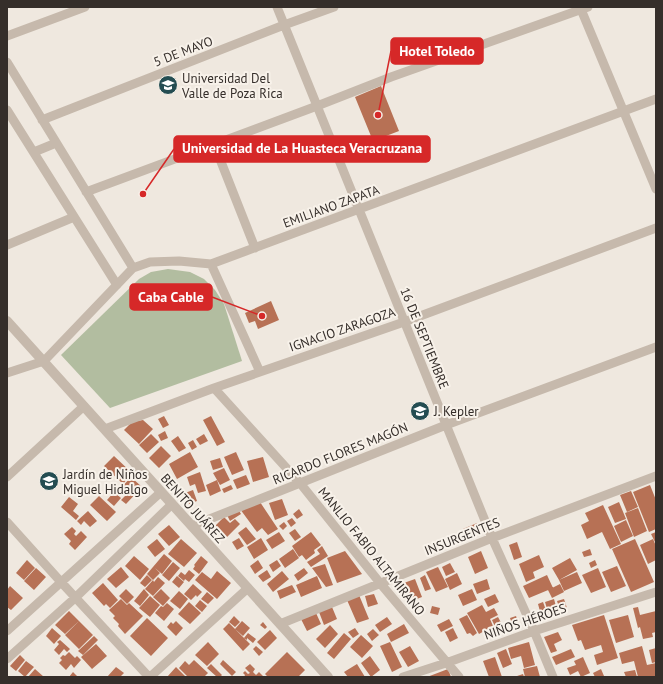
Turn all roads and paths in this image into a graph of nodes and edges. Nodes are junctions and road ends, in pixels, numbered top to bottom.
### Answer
1 (85, 7) edge
2 (277, 7) edge
3 (334, 7) edge
4 (583, 8) edge
5 (284, 25) junction
6 (7, 36) edge
7 (7, 62) edge
8 (656, 99) edge
9 (317, 106) junction
10 (623, 111) junction
11 (8, 116) edge
12 (42, 120) junction
13 (56, 143) junction
14 (214, 144) junction
15 (34, 152) junction
16 (656, 189) edge
17 (86, 192) junction
18 (358, 209) junction
19 (74, 217) junction
20 (656, 228) edge
21 (7, 245) edge
22 (255, 248) junction
23 (211, 264) junction
24 (133, 268) junction
25 (117, 285) junction
26 (7, 320) edge
27 (404, 322) junction
28 (656, 347) edge
29 (44, 361) junction
30 (260, 372) junction
31 (7, 373) edge
32 (214, 388) junction
33 (84, 406) junction
34 (446, 425) junction
35 (105, 429) junction
36 (656, 476) edge
37 (7, 477) edge
38 (300, 483) junction
39 (161, 492) junction
40 (172, 504) junction
41 (7, 522) edge
42 (192, 526) junction
43 (492, 538) junction
44 (61, 582) junction
45 (380, 583) junction
46 (248, 588) junction
47 (656, 592) edge
48 (75, 598) junction
49 (280, 624) junction
50 (7, 631) edge
51 (534, 631) junction
52 (7, 659) edge
53 (446, 662) junction
54 (149, 677) edge
55 (327, 677) edge
56 (403, 677) edge
57 (459, 677) edge
58 (553, 677) edge

1 - 6 street
2 - 5 street, 16 DE SEPTIEMBRE
3 - 5 street, 5 DE MAYO
4 - 9 street
4 - 10 street
5 - 9 street, 16 DE SEPTIEMBRE
5 - 12 street, 5 DE MAYO
7 - 12 street
8 - 10 street, EMILIANO ZAPATA
9 - 14 street
9 - 18 street, 16 DE SEPTIEMBRE
10 - 16 street
10 - 18 street, EMILIANO ZAPATA
11 - 15 street
12 - 13 street
13 - 15 street
13 - 17 street
14 - 17 street
14 - 22 street
15 - 19 street
17 - 24 street
18 - 22 street, EMILIANO ZAPATA
18 - 27 street, 16 DE SEPTIEMBRE
19 - 21 street
19 - 25 street
20 - 27 street, IGNACIO ZARAGOZA
22 - 23 street, EMILIANO ZAPATA
23 - 24 street, EMILIANO ZAPATA
23 - 30 street
24 - 25 street, EMILIANO ZAPATA
25 - 29 street, EMILIANO ZAPATA
26 - 29 street, BENITO JUÁREZ
27 - 30 street, IGNACIO ZARAGOZA
27 - 34 street, 16 DE SEPTIEMBRE
28 - 34 street, RICARDO FLORES MAGÓN
29 - 31 street
29 - 33 street, BENITO JUÁREZ
30 - 32 street, IGNACIO ZARAGOZA
32 - 35 street, IGNACIO ZARAGOZA
32 - 38 street, MANLIO FABIO ALTAMIRANO
33 - 35 street, BENITO JUÁREZ
33 - 37 street
34 - 38 street, RICARDO FLORES MAGÓN
34 - 43 street, 16 DE SEPTIEMBRE
35 - 39 street, BENITO JUÁREZ
36 - 43 street, INSURGENTES
38 - 42 street, RICARDO FLORES MAGÓN
38 - 45 street, MANLIO FABIO ALTAMIRANO
39 - 40 street, BENITO JUÁREZ
39 - 44 street
40 - 42 street, BENITO JUÁREZ
40 - 48 street
41 - 44 street
42 - 46 street, BENITO JUÁREZ
43 - 45 street, INSURGENTES
43 - 51 street, 16 DE SEPTIEMBRE
44 - 48 street
44 - 50 street
45 - 49 street, INSURGENTES
45 - 53 street, MANLIO FABIO ALTAMIRANO
46 - 49 street, BENITO JUÁREZ
46 - 54 street
47 - 51 street, NIÑOS HÉROES
48 - 52 street
48 - 54 street
49 - 55 street, BENITO JUÁREZ
51 - 53 street, NIÑOS HÉROES
51 - 58 street, 16 DE SEPTIEMBRE
53 - 56 street, NIÑOS HÉROES
53 - 57 street, MANLIO FABIO ALTAMIRANO

